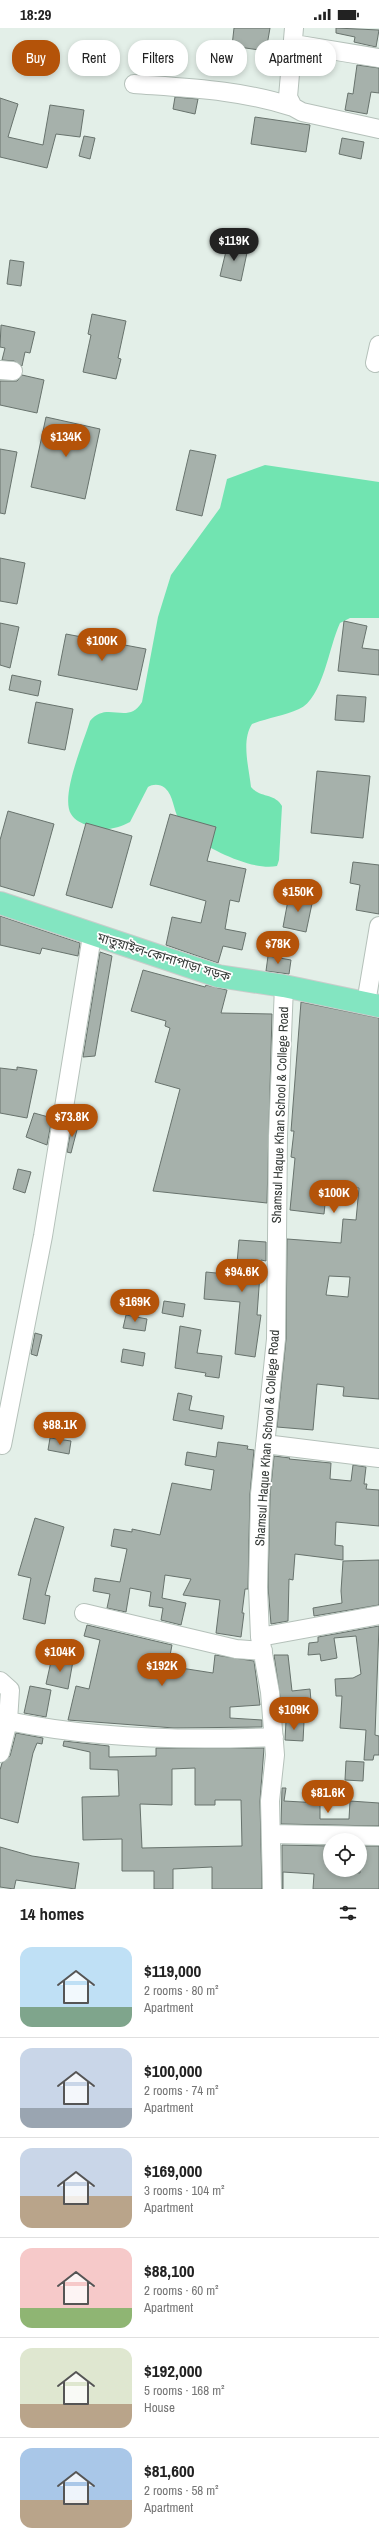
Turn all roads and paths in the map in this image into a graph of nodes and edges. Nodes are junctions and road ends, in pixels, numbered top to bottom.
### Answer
1 (294, 36) edge
2 (379, 58) edge
3 (134, 84) dead end
4 (293, 107) junction
5 (379, 129) edge
6 (379, 345) edge
7 (375, 363) dead end
8 (0, 903) edge
9 (379, 926) edge
10 (92, 936) junction
11 (284, 986) junction
12 (373, 1005) edge
13 (265, 1444) junction
14 (2, 1445) dead end
15 (379, 1458) edge
16 (84, 1613) dead end
17 (379, 1615) edge
18 (262, 1644) junction
19 (0, 1681) edge
20 (8, 1721) junction
21 (274, 1737) junction
22 (0, 1753) edge
23 (271, 1834) junction
24 (379, 1836) edge
25 (272, 1889) edge

1 - 2 street
1 - 4 street
3 - 4 street
4 - 5 street
6 - 7 street
8 - 10 main road, মাতুয়াইল-কোনাপাড়া সড়ক
9 - 12 street
10 - 11 main road, মাতুয়াইল-কোনাপাড়া সড়ক
10 - 14 street
11 - 12 main road, মাতুয়াইল-কোনাপাড়া সড়ক
11 - 13 street, Shamsul Haque Khan School & College Road
13 - 15 street
13 - 18 street, Shamsul Haque Khan School & College Road
16 - 18 street
17 - 18 street
18 - 21 street, Shamsul Haque Khan School & College Road
19 - 20 street
20 - 21 street
20 - 22 street
21 - 23 street, Shamsul Haque Khan School & College Road
23 - 24 street
23 - 25 street, Shamsul Haque Khan School & College Road

